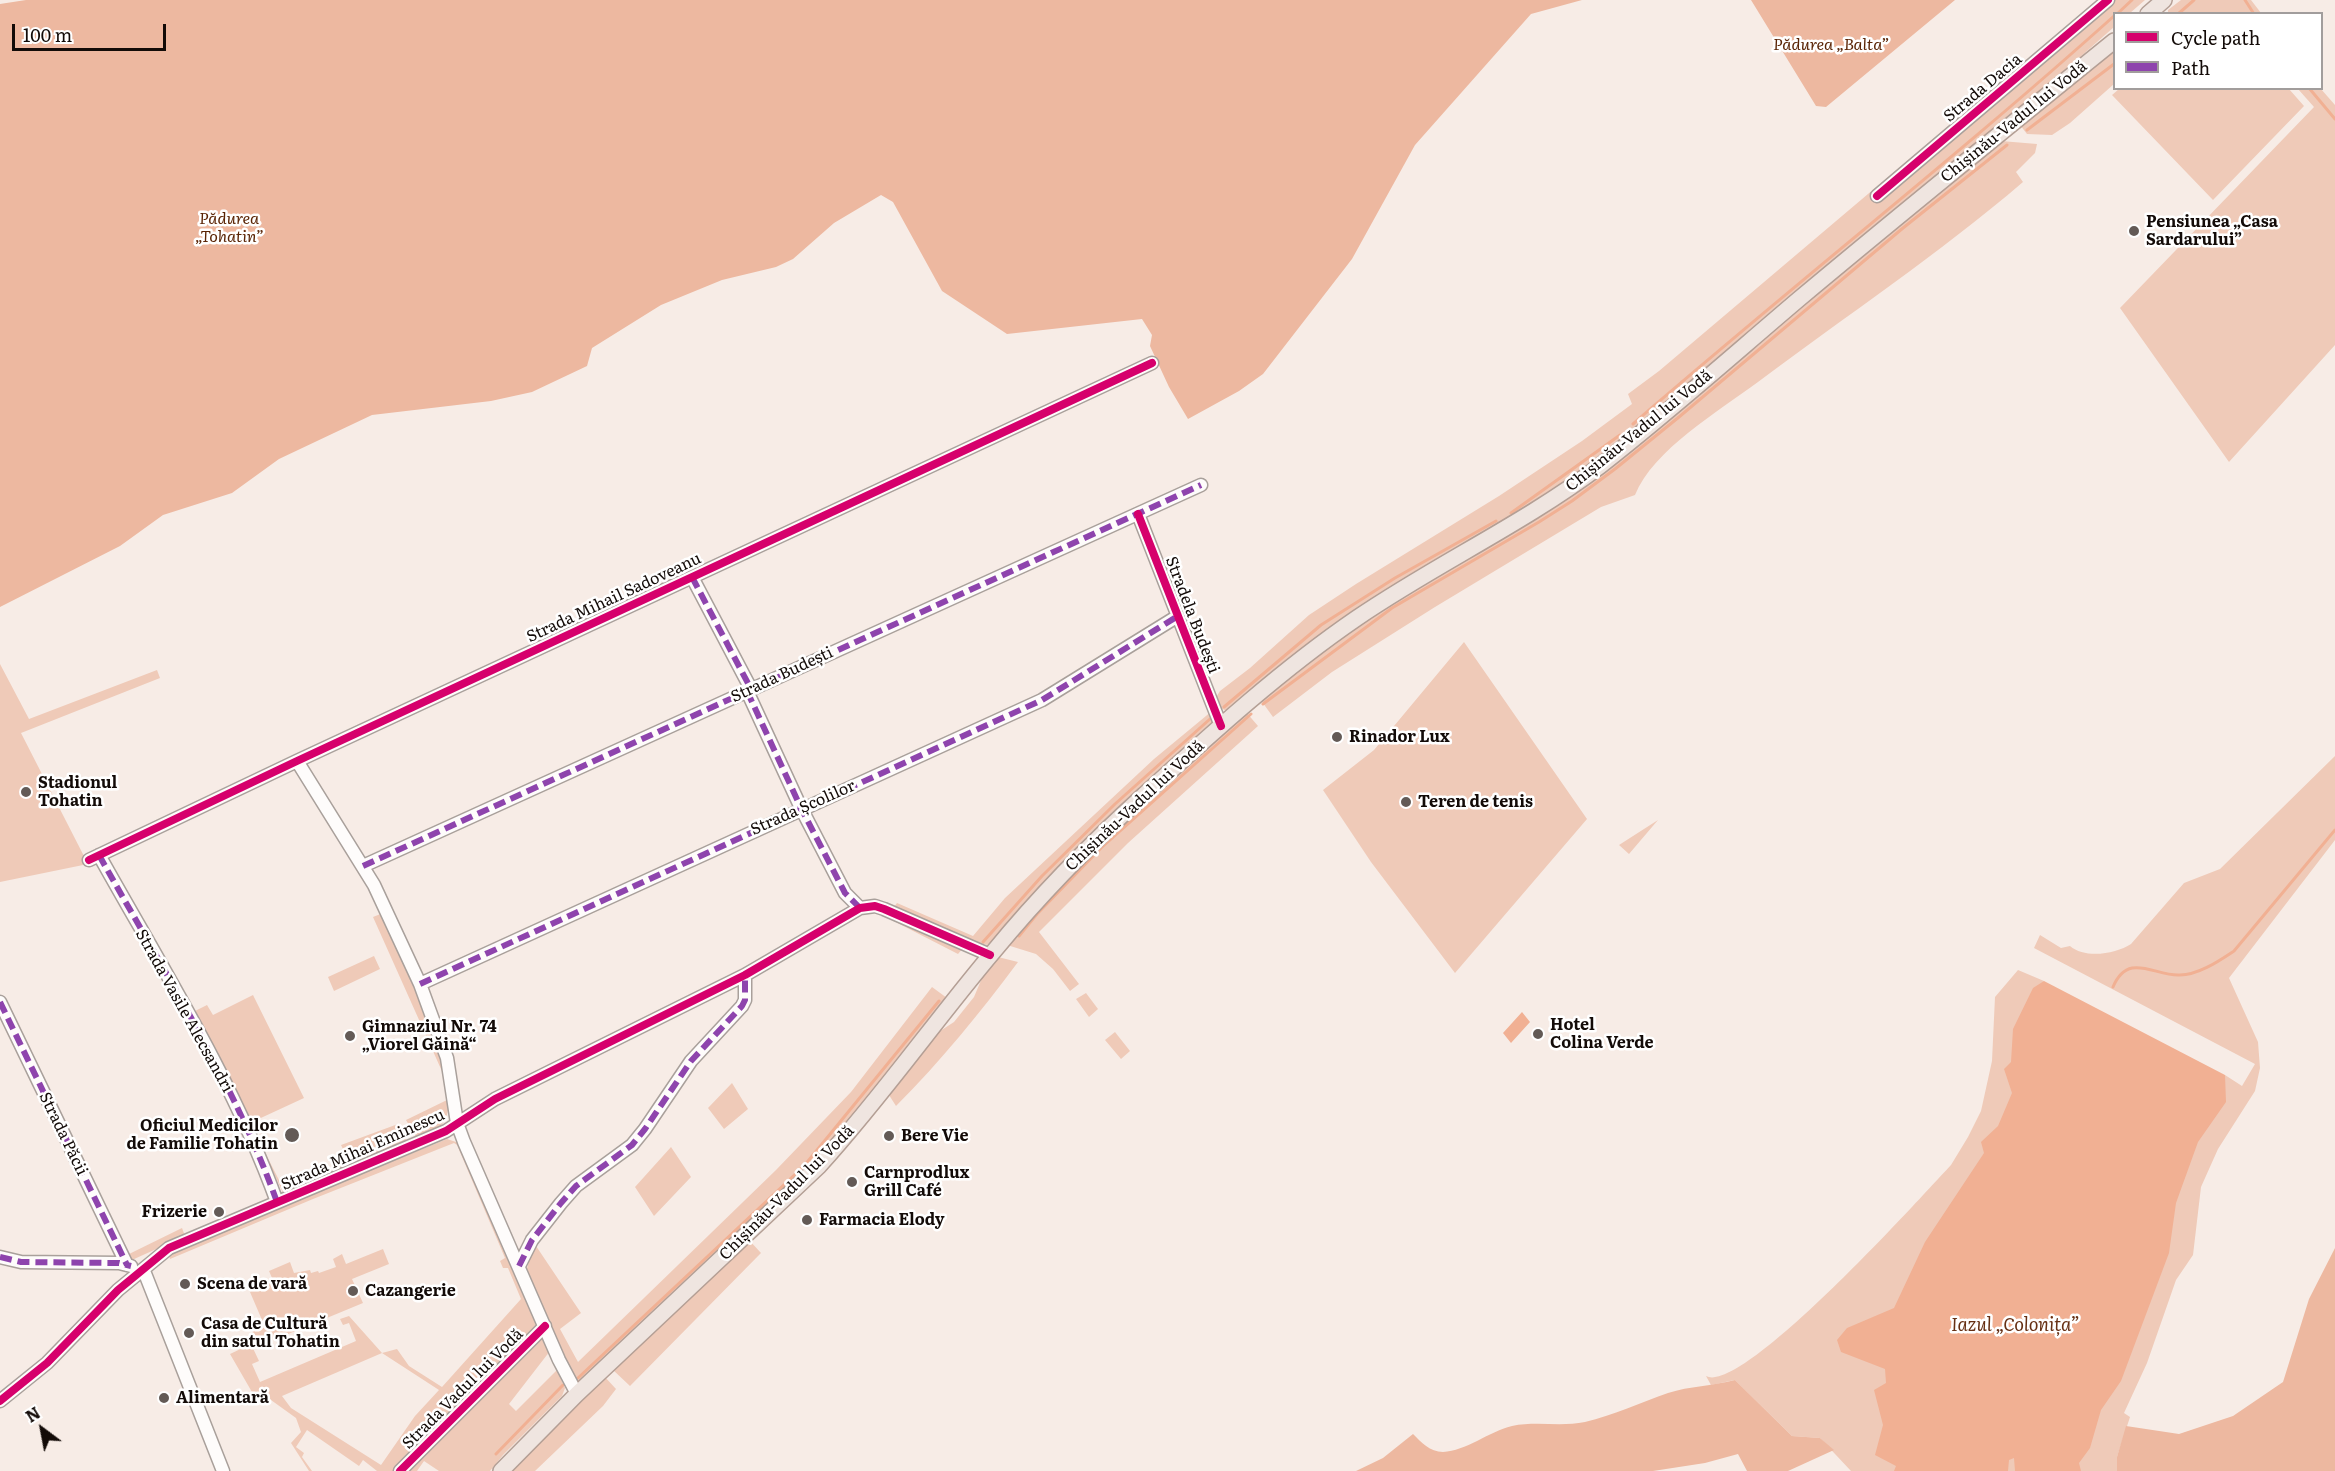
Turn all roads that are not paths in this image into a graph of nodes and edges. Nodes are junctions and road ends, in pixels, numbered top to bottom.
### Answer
1 (2108, 0) edge
2 (2164, 0) edge
3 (2150, 12) edge
4 (2113, 43) edge
5 (1876, 196) dead end
6 (1152, 363) dead end
7 (1201, 485) dead end
8 (1138, 514) junction
9 (692, 577) junction
10 (1178, 616) junction
11 (749, 690) junction
12 (1221, 726) junction
13 (297, 761) junction
14 (801, 808) junction
15 (94, 858) joint
16 (363, 866) junction
17 (860, 908) junction
18 (990, 955) junction
19 (745, 975) junction
20 (420, 984) junction
21 (0, 1002) edge
22 (457, 1123) junction
23 (277, 1202) junction
24 (0, 1257) edge
25 (127, 1265) junction
26 (519, 1266) junction
27 (144, 1270) junction
28 (544, 1326) junction
29 (577, 1394) junction
30 (0, 1401) edge
31 (223, 1471) edge
32 (400, 1471) edge
33 (501, 1471) edge

1 - 5 street, Strada Dacia
2 - 3 main road
4 - 12 main road, Chișinău-Vadul lui Vodă
6 - 9 street, Strada Mihail Sadoveanu
7 - 8 street, Strada Budești
8 - 10 street, Stradela Budești
8 - 11 street, Strada Budești
9 - 11 street
9 - 13 street, Strada Mihail Sadoveanu
10 - 12 street, Stradela Budești
10 - 14 street, Strada Școlilor
11 - 14 street
11 - 16 street, Strada Budești
12 - 18 main road, Chișinău-Vadul lui Vodă
13 - 15 street, Strada Mihail Sadoveanu
13 - 16 street, Strada Vadul lui Vodă
14 - 17 street
14 - 20 street, Strada Școlilor
15 - 23 street, Strada Vasile Alecsandri
16 - 20 street, Strada Vadul lui Vodă
17 - 18 street
17 - 19 street, Strada Mihai Eminescu
18 - 29 main road, Chișinău-Vadul lui Vodă
19 - 22 street, Strada Mihai Eminescu
19 - 26 street
20 - 22 street, Strada Vadul lui Vodă
21 - 25 street, Strada Păcii
22 - 23 street, Strada Mihai Eminescu
22 - 26 street, Strada Vadul lui Vodă
23 - 27 street, Strada Mihai Eminescu
24 - 25 street
25 - 27 street
26 - 28 street, Strada Vadul lui Vodă
27 - 30 street, Strada Mihai Eminescu
27 - 31 street
28 - 29 street, Strada Vadul lui Vodă
28 - 32 street, Strada Vadul lui Vodă
29 - 33 main road, Chișinău-Vadul lui Vodă

